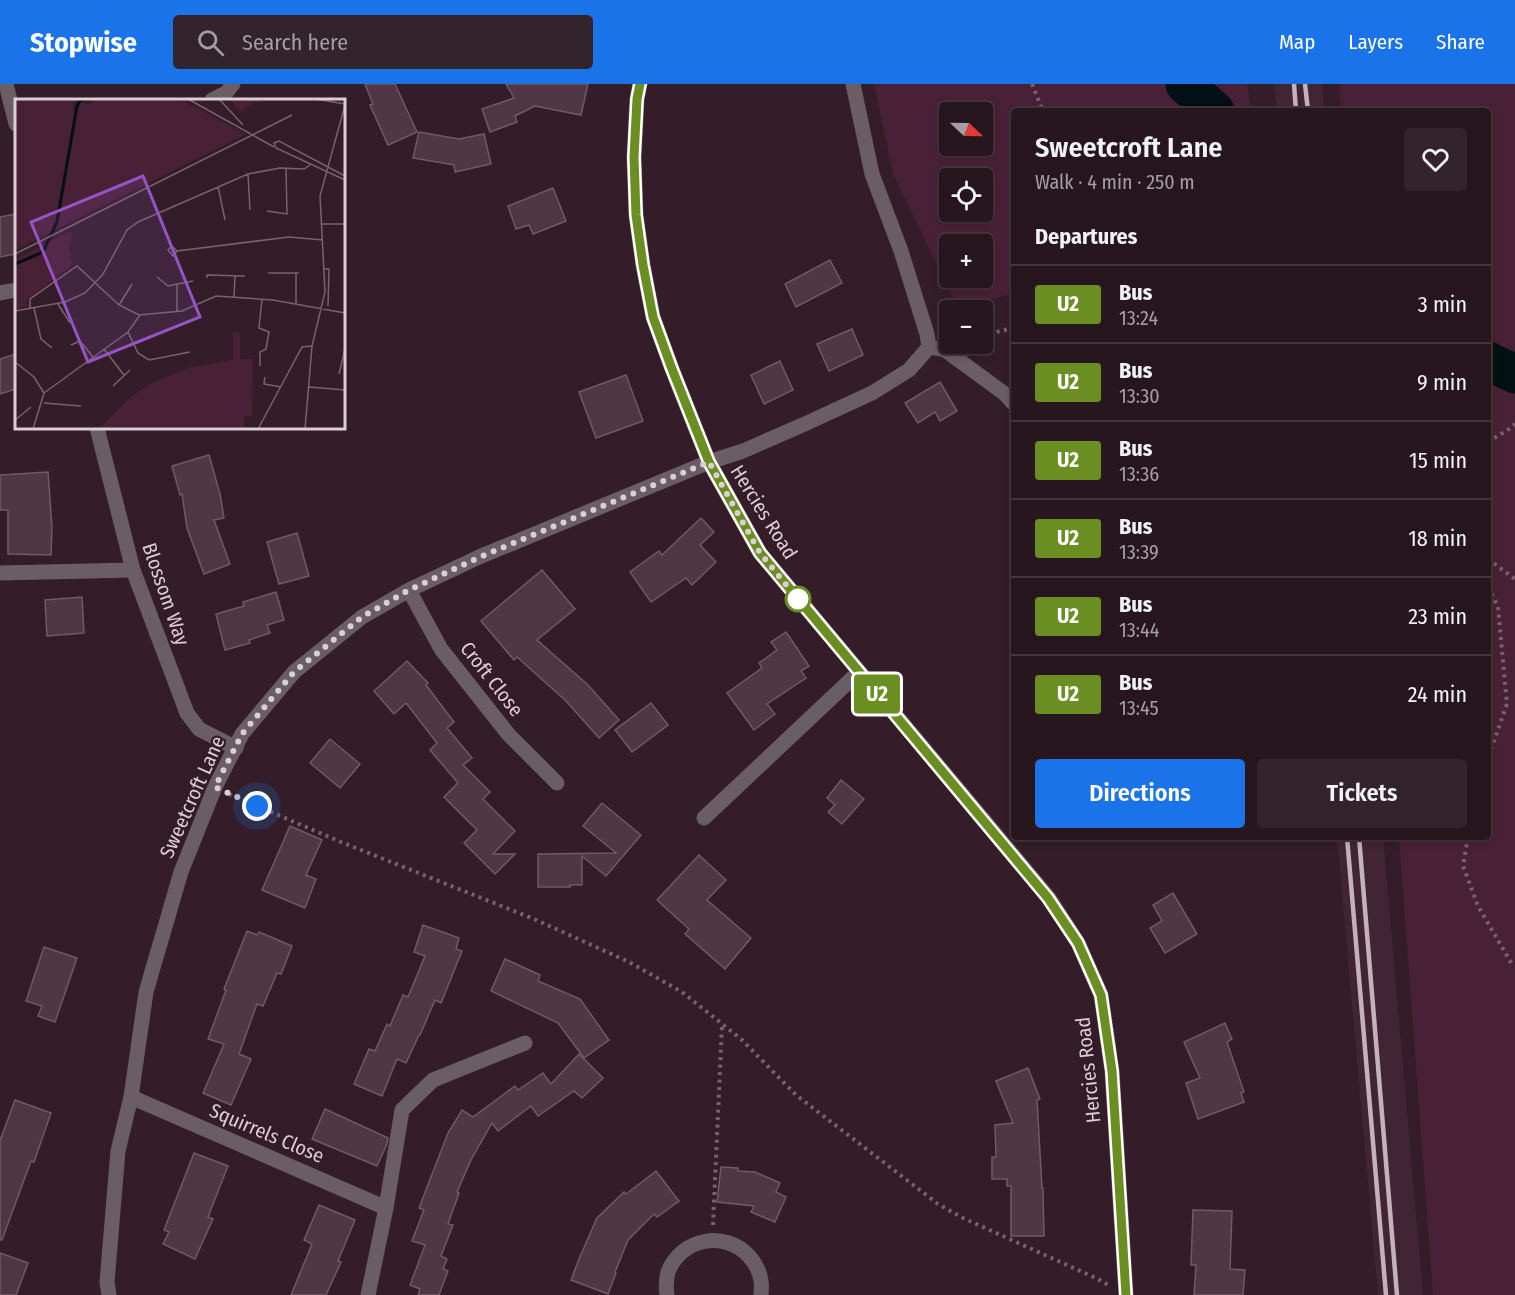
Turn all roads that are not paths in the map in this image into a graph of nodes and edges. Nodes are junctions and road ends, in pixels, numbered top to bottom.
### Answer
1 (6, 84) edge
2 (233, 84) edge
3 (640, 84) edge
4 (853, 84) edge
5 (214, 99) edge
6 (15, 120) edge
7 (15, 290) edge
8 (0, 294) edge
9 (929, 347) junction
10 (1011, 401) edge
11 (97, 429) edge
12 (709, 462) junction
13 (133, 570) junction
14 (0, 573) edge
15 (409, 590) junction
16 (859, 672) junction
17 (236, 748) junction
18 (557, 783) dead end
19 (704, 818) dead end
20 (525, 1043) dead end
21 (131, 1097) junction
22 (386, 1208) junction
23 (109, 1295) edge
24 (368, 1295) edge
25 (667, 1295) edge
26 (761, 1295) edge
27 (1126, 1295) edge

1 - 6 street
2 - 5 street
3 - 12 street, Hercies Road
4 - 9 street
7 - 8 street
9 - 10 street
9 - 12 street, Sweetcroft Lane
11 - 13 street, Blossom Way
12 - 15 street, Sweetcroft Lane
12 - 16 street, Hercies Road
13 - 14 street
13 - 17 street, Blossom Way
15 - 17 street, Sweetcroft Lane
15 - 18 street, Croft Close
16 - 19 street
16 - 27 street, Hercies Road
17 - 21 street, Sweetcroft Lane
20 - 22 street
21 - 22 street, Squirrels Close
21 - 23 street, Sweetcroft Lane
22 - 24 street
25 - 26 street

